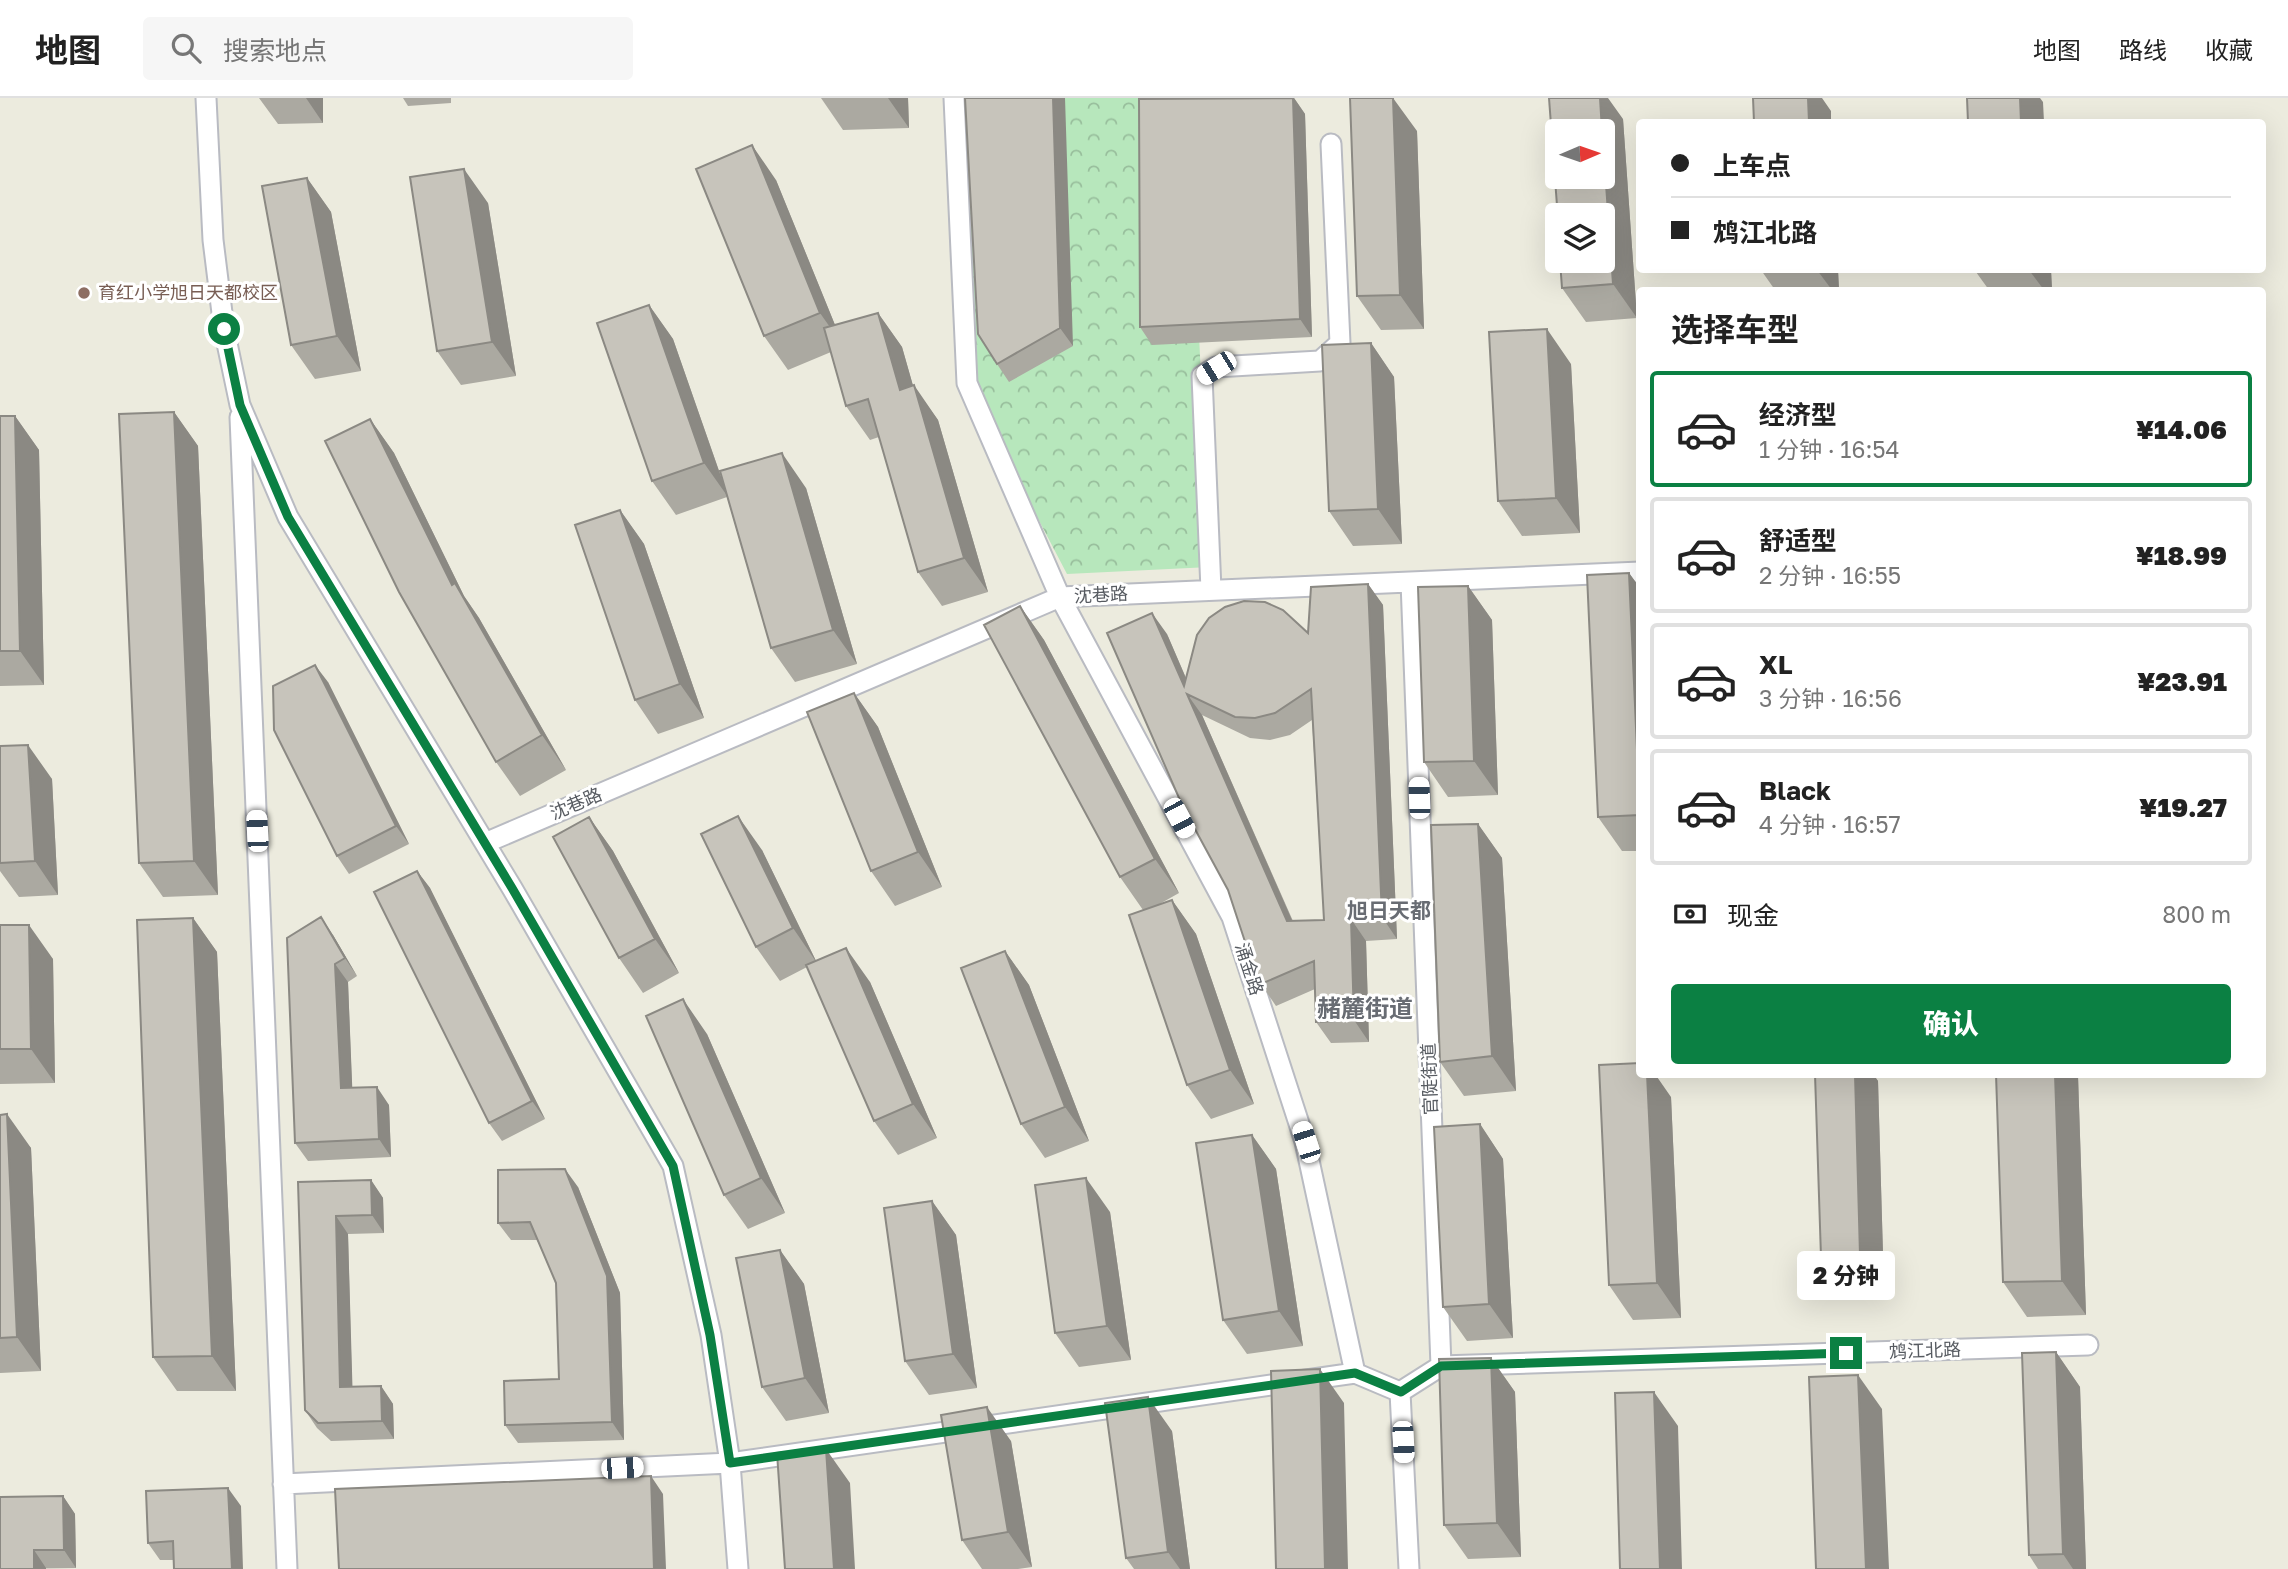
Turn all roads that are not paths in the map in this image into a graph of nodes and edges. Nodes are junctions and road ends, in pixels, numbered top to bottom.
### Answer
1 (206, 98) edge
2 (954, 98) edge
3 (1331, 144) dead end
4 (240, 405) junction
5 (1636, 572) edge
6 (1410, 582) junction
7 (1211, 590) junction
8 (1059, 597) junction
9 (485, 843) junction
10 (2088, 1345) dead end
11 (1441, 1366) junction
12 (1355, 1373) junction
13 (1401, 1392) junction
14 (730, 1463) junction
15 (284, 1484) junction
16 (287, 1569) edge
17 (738, 1569) edge
18 (1409, 1569) edge

1 - 4 street
2 - 8 street, 涌金路
3 - 7 street
4 - 9 street
4 - 15 street
5 - 6 street, 沈巷路
6 - 7 street, 沈巷路
6 - 11 street, 官陡街道
7 - 8 street, 沈巷路
8 - 9 street, 沈巷路
8 - 12 street, 涌金路
9 - 14 street
10 - 11 street, 鸩江北路
11 - 13 street
12 - 13 street
12 - 14 street
13 - 18 street
14 - 15 street
14 - 17 street
15 - 16 street

